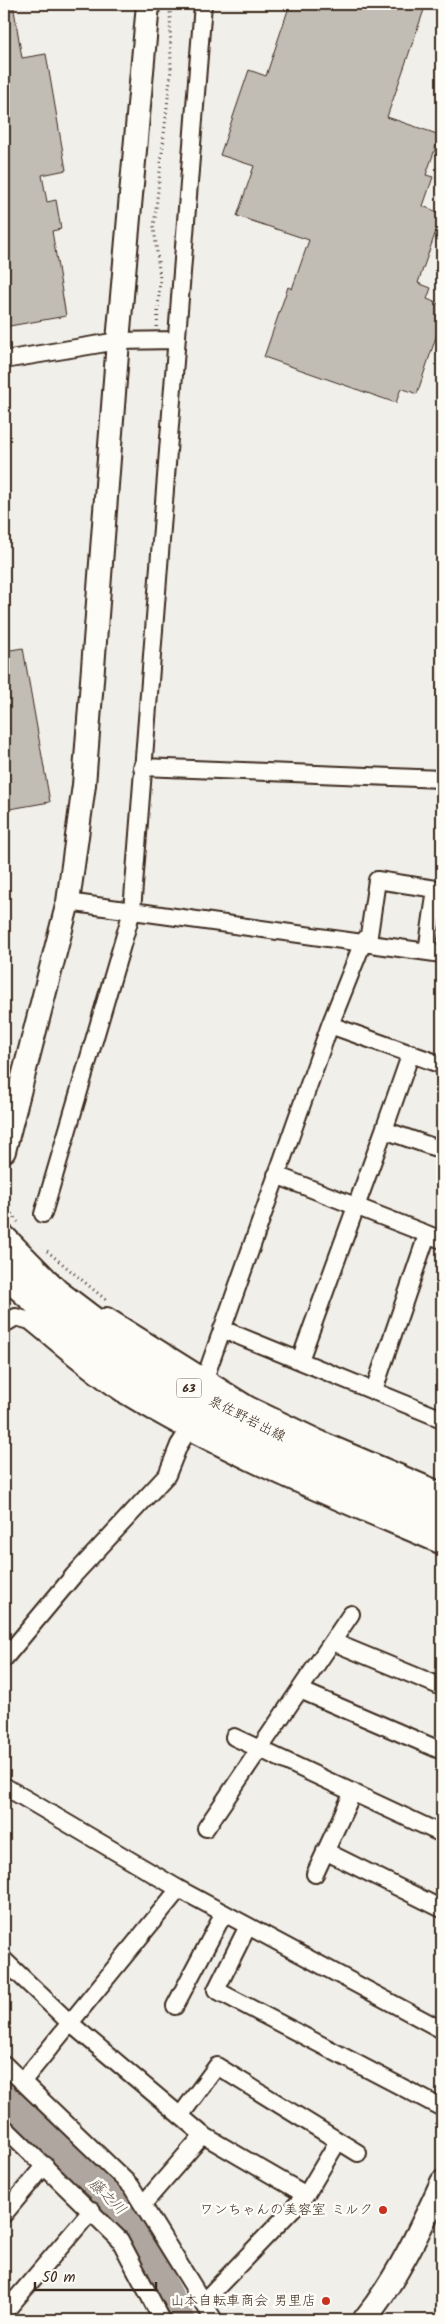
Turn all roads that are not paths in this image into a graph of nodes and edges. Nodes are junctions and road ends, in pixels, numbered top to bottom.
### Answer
1 (148, 4) edge
2 (203, 4) edge
3 (175, 340) junction
4 (118, 341) junction
5 (4, 360) edge
6 (142, 767) junction
7 (442, 779) edge
8 (68, 902) junction
9 (132, 911) junction
10 (363, 942) junction
11 (435, 953) edge
12 (330, 1025) junction
13 (411, 1053) junction
14 (442, 1065) edge
15 (384, 1130) junction
16 (442, 1150) edge
17 (4, 1151) edge
18 (276, 1175) junction
19 (356, 1207) junction
20 (43, 1214) dead end
21 (13, 1234) edge
22 (435, 1238) edge
23 (4, 1273) edge
24 (40, 1276) junction
25 (4, 1324) edge
26 (222, 1329) junction
27 (300, 1360) junction
28 (205, 1378) junction
29 (374, 1390) junction
30 (442, 1419) edge
31 (188, 1431) junction
32 (442, 1491) edge
33 (399, 1500) junction
34 (442, 1507) edge
35 (442, 1528) edge
36 (442, 1546) edge
37 (351, 1614) dead end
38 (333, 1642) junction
39 (4, 1659) edge
40 (442, 1687) edge
41 (300, 1690) junction
42 (234, 1737) dead end
43 (259, 1749) junction
44 (442, 1751) edge
45 (4, 1786) edge
46 (353, 1792) junction
47 (206, 1828) dead end
48 (442, 1834) edge
49 (326, 1851) junction
50 (315, 1874) dead end
51 (179, 1889) junction
52 (442, 1909) edge
53 (224, 1913) junction
54 (248, 1926) junction
55 (4, 1960) edge
56 (175, 2006) dead end
57 (70, 2023) junction
58 (442, 2030) edge
59 (4, 2064) edge
60 (22, 2082) junction
61 (442, 2108) edge
62 (180, 2116) junction
63 (4, 2127) edge
64 (203, 2135) junction
65 (338, 2141) junction
66 (358, 2153) dead end
67 (45, 2165) junction
68 (442, 2182) edge
69 (306, 2194) junction
70 (144, 2203) junction
71 (92, 2210) junction
72 (4, 2214) edge
73 (204, 2301) junction
74 (4, 2313) edge
75 (162, 2320) edge
76 (214, 2320) edge
77 (364, 2320) edge

1 - 4 street
2 - 3 street
3 - 4 street
3 - 6 street
4 - 5 street
4 - 8 street
6 - 7 street
6 - 9 street
8 - 9 street
8 - 17 street
9 - 10 street
9 - 20 street
10 - 11 street
10 - 11 street
10 - 12 street
12 - 13 street
12 - 18 street
13 - 14 street
13 - 15 street
15 - 16 street
15 - 19 street
18 - 19 street
18 - 26 street
19 - 22 street
19 - 27 street
21 - 24 main road, 泉佐野岩出線 / 63
22 - 29 street
23 - 33 main road, 泉佐野岩出線 / 63
24 - 28 street
24 - 33 main road, 泉佐野岩出線 / 63
25 - 31 street
26 - 27 street
26 - 28 street
27 - 29 street
28 - 32 street
29 - 30 street
31 - 36 street
31 - 39 street
33 - 34 main road, 泉佐野岩出線 / 63
33 - 35 main road, 泉佐野岩出線 / 63
37 - 38 street
38 - 40 street
38 - 41 street
41 - 43 street
41 - 44 street
42 - 43 street
43 - 46 street
43 - 47 street
45 - 51 street
46 - 48 street
46 - 49 street
49 - 50 street
49 - 52 street
51 - 53 street
51 - 57 street
53 - 54 street
53 - 56 street
54 - 58 street
54 - 61 street
55 - 57 street
57 - 60 street
57 - 62 street
59 - 60 street
60 - 70 street
62 - 64 street
62 - 65 street
63 - 67 street
64 - 69 street
64 - 70 street
65 - 66 street
65 - 69 street
67 - 71 street
67 - 72 street
68 - 77 street
69 - 73 street
70 - 73 street
71 - 74 street
71 - 75 street
73 - 76 street

